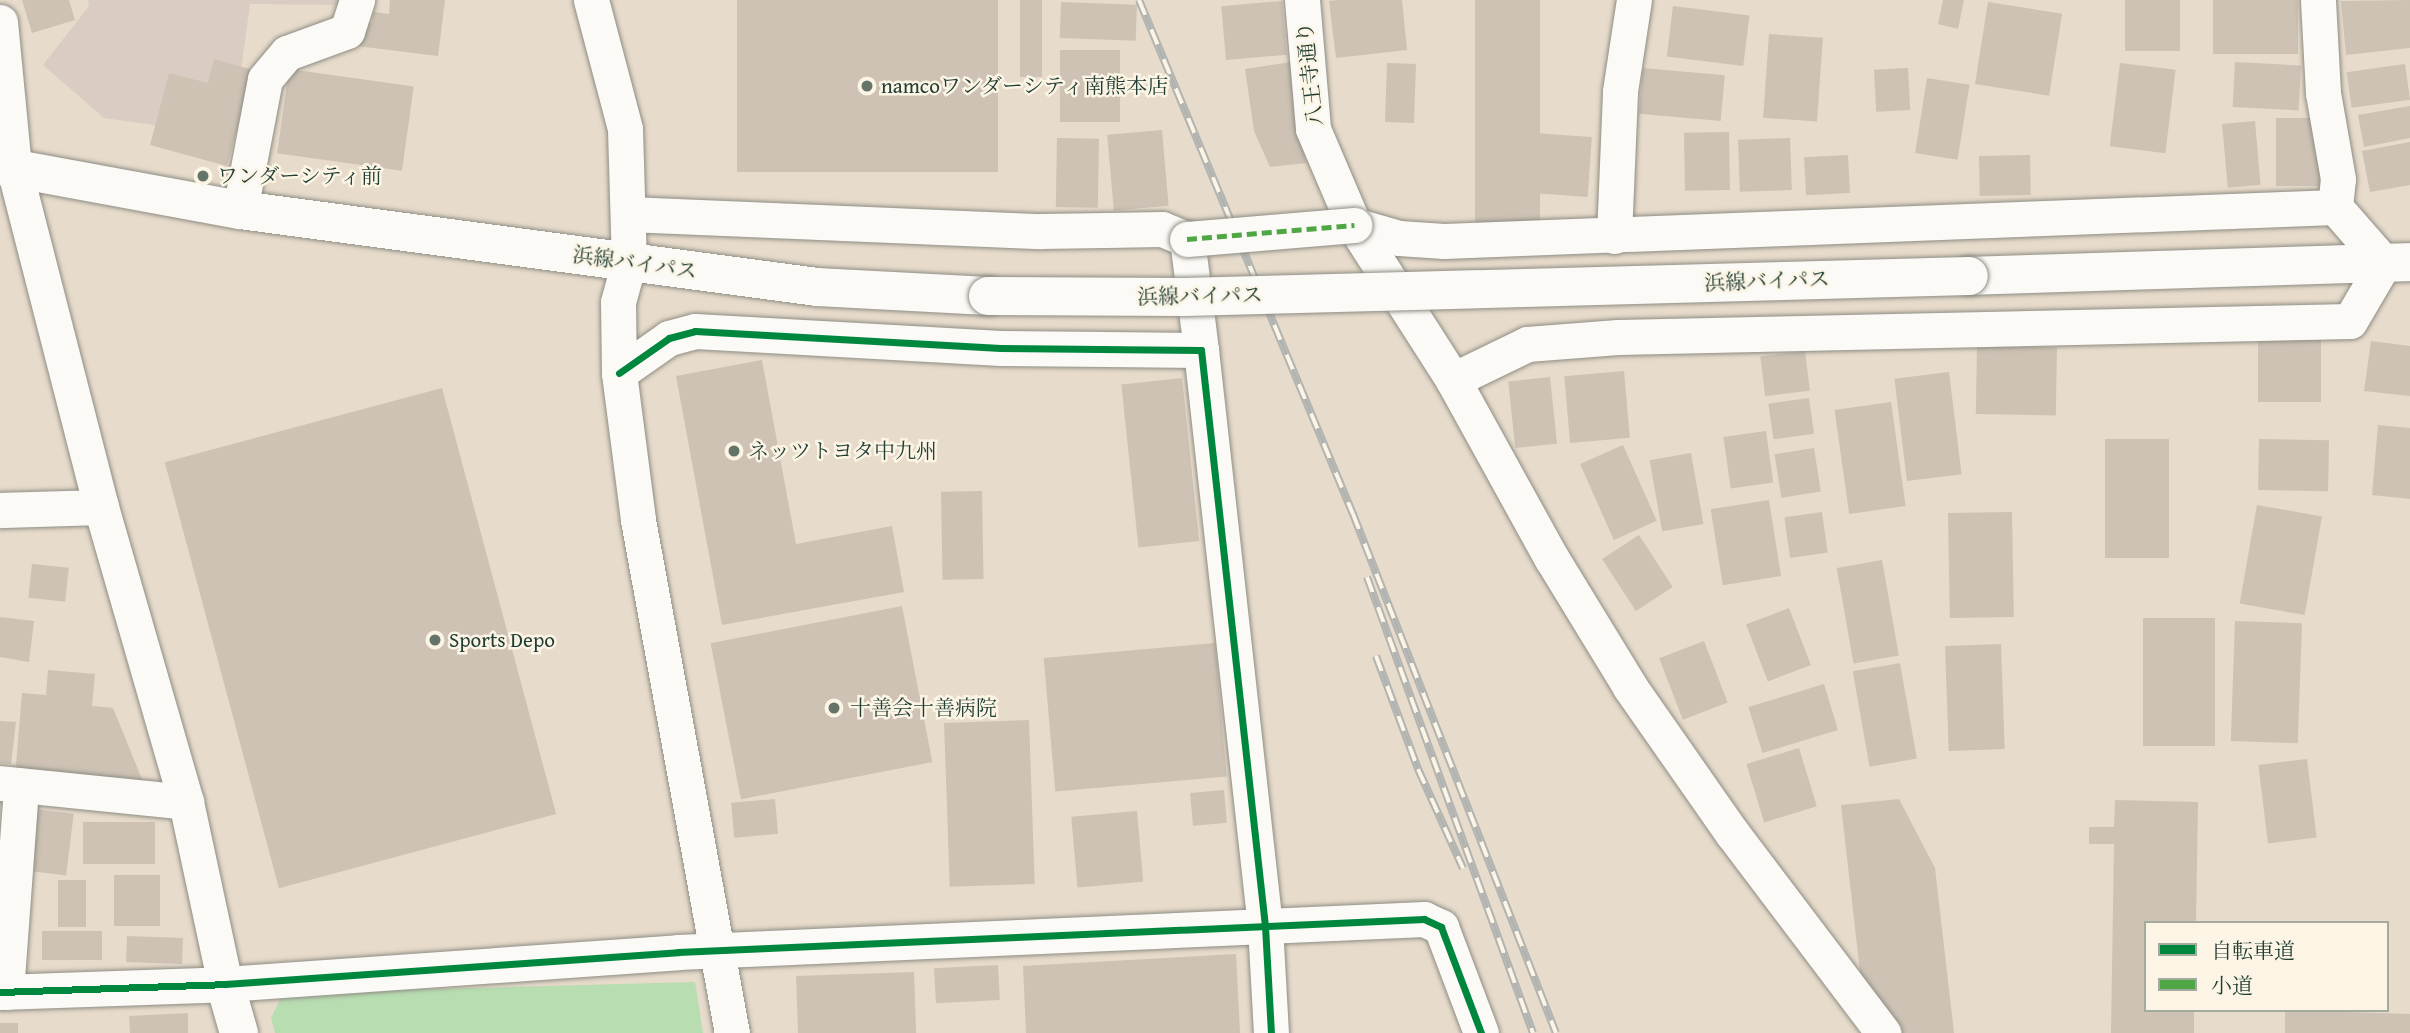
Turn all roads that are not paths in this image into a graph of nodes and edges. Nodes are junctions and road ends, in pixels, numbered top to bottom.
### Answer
1 (357, 0) edge
2 (591, 0) edge
3 (1302, 0) edge
4 (1633, 0) edge
5 (2318, 0) edge
6 (0, 22) edge
7 (7, 167) edge
8 (2335, 206) junction
9 (240, 210) junction
10 (628, 214) junction
11 (1354, 225) junction
12 (1614, 236) junction
13 (1187, 239) junction
14 (629, 262) junction
15 (2397, 262) edge
16 (1201, 350) junction
17 (620, 373) junction
18 (1452, 380) junction
19 (101, 507) junction
20 (0, 510) edge
21 (10, 784) edge
22 (186, 802) junction
23 (1265, 926) junction
24 (719, 950) junction
25 (225, 985) junction
26 (3, 992) edge
27 (239, 1033) edge
28 (732, 1033) edge
29 (1271, 1033) edge
30 (1481, 1033) edge
31 (1883, 1033) edge

1 - 9 street
2 - 10 street
3 - 11 street, 八王寺通り
4 - 12 street
5 - 8 street
6 - 7 street
7 - 9 main road, 浜線バイパス
7 - 19 street
8 - 12 street
8 - 15 street
9 - 14 main road, 浜線バイパス
10 - 13 street
10 - 14 street
11 - 12 street
11 - 13 street, bridge
11 - 18 street, 八王寺通り
13 - 16 street
14 - 15 main road, 浜線バイパス, bridge
14 - 17 street
15 - 18 street
16 - 17 street
16 - 23 street
17 - 24 street
18 - 31 street, 八王寺通り
19 - 20 street
19 - 22 street
21 - 22 street
21 - 26 street
22 - 25 street
23 - 24 street
23 - 29 street
23 - 30 street
24 - 25 street
24 - 28 street
25 - 26 street
25 - 27 main road

